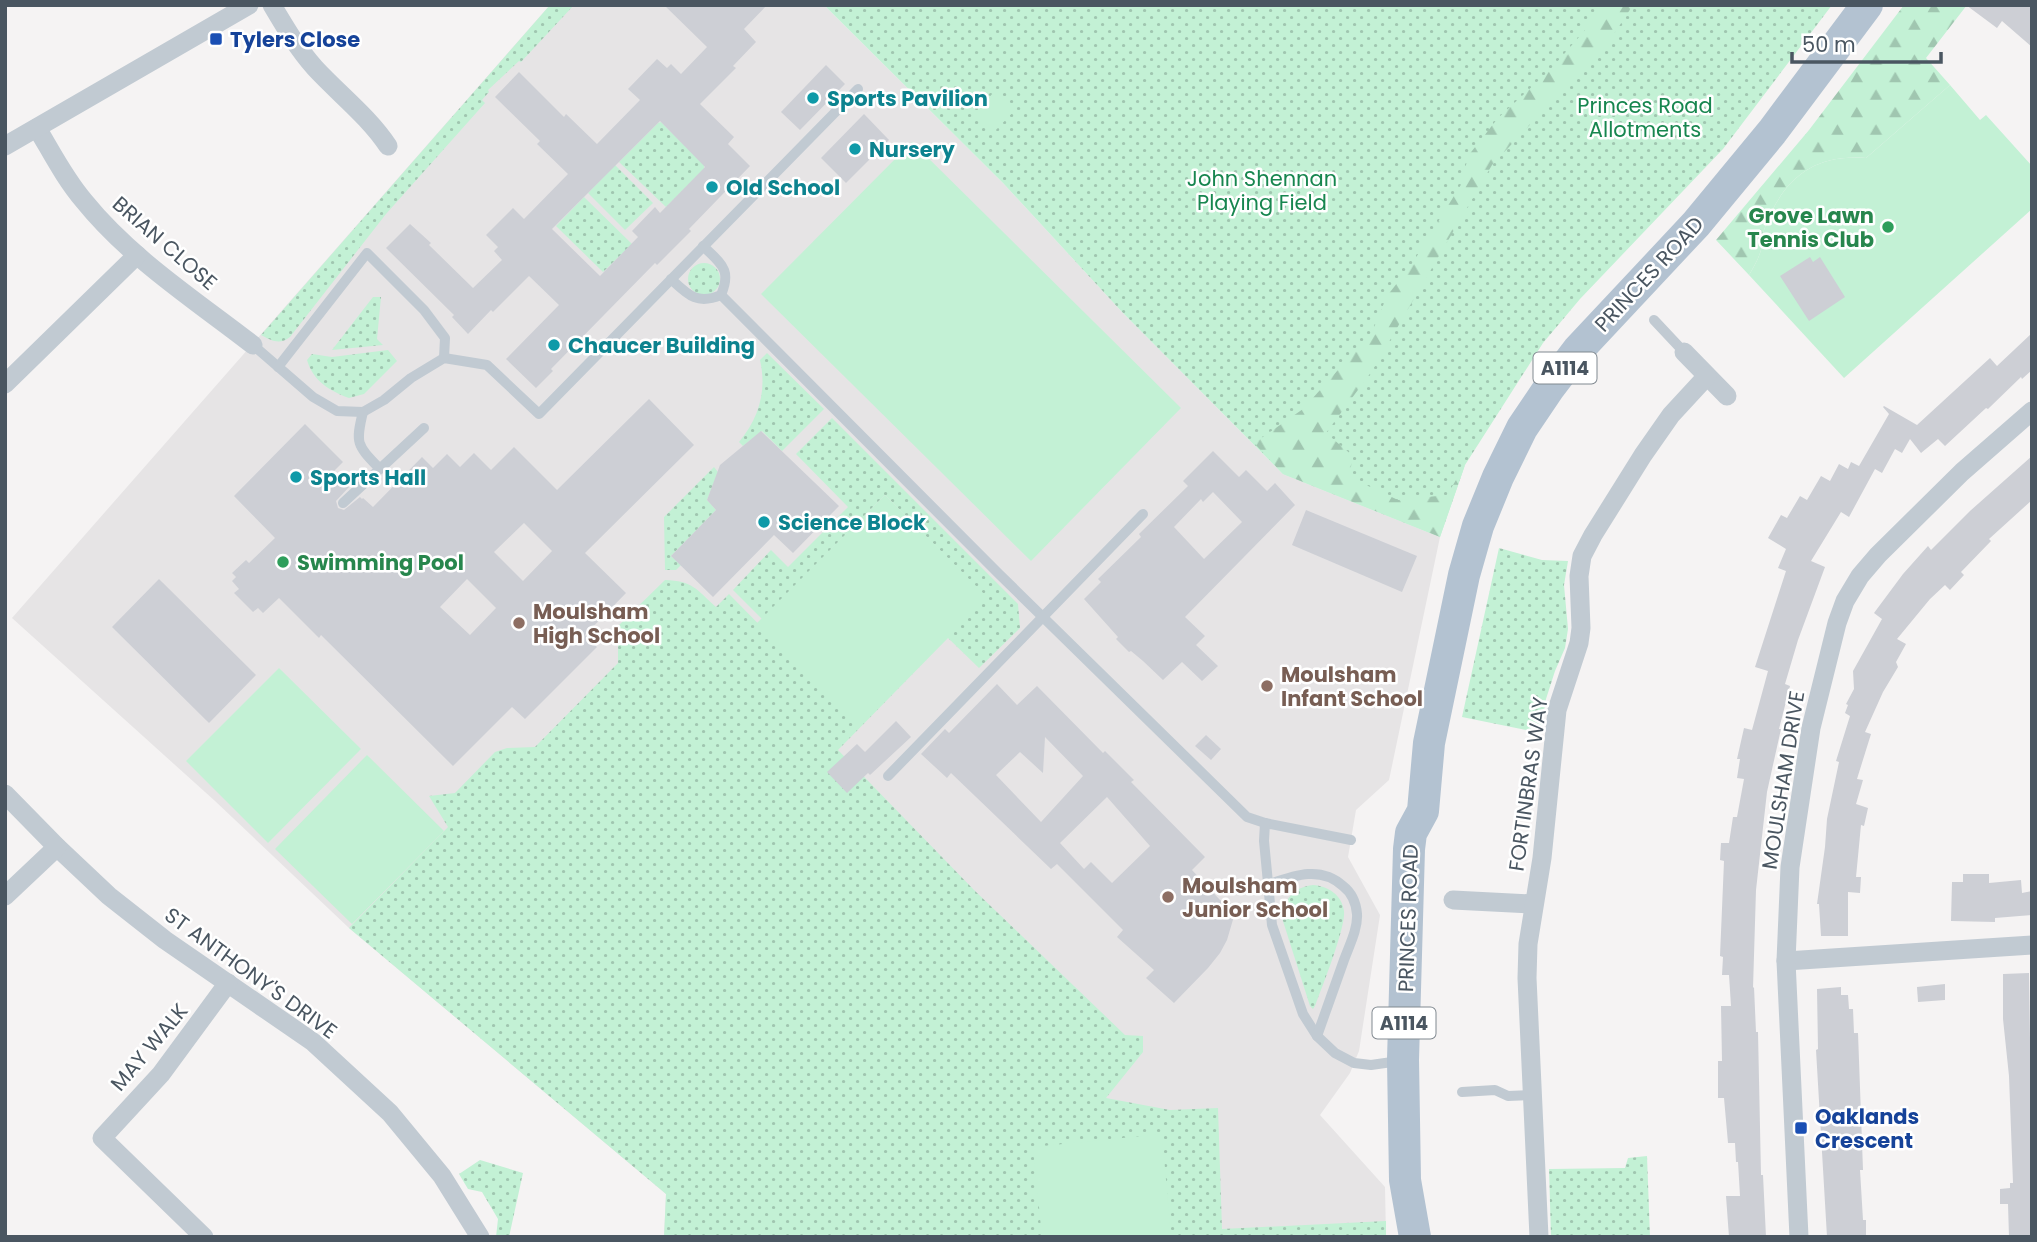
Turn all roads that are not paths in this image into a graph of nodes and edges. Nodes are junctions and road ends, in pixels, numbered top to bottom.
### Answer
1 (249, 5) edge
2 (272, 5) edge
3 (1867, 5) edge
4 (858, 89) dead end
5 (37, 128) junction
6 (5, 146) edge
7 (388, 146) dead end
8 (703, 246) junction
9 (137, 255) junction
10 (671, 279) junction
11 (721, 295) junction
12 (1654, 320) dead end
13 (253, 345) joint
14 (1684, 352) joint
15 (444, 358) junction
16 (278, 367) junction
17 (1707, 376) junction
18 (5, 384) edge
19 (1727, 396) dead end
20 (2032, 411) edge
21 (363, 412) junction
22 (424, 428) dead end
23 (380, 469) junction
24 (343, 503) dead end
25 (1143, 514) dead end
26 (1044, 617) junction
27 (888, 776) dead end
28 (5, 793) edge
29 (1423, 811) junction
30 (1265, 823) junction
31 (1351, 840) dead end
32 (57, 846) junction
33 (1268, 885) junction
34 (5, 896) edge
35 (1453, 900) dead end
36 (1533, 904) junction
37 (2032, 945) edge
38 (1786, 961) junction
39 (228, 983) junction
40 (1317, 1036) junction
41 (1403, 1060) junction
42 (1462, 1092) dead end
43 (1533, 1095) junction
44 (204, 1237) edge
45 (480, 1237) edge
46 (1417, 1237) edge
47 (1539, 1237) edge
48 (1799, 1237) edge

1 - 5 street
2 - 7 street
3 - 29 main road, PRINCES ROAD / A1114
4 - 8 lane
5 - 6 street
5 - 9 street, BRIAN CLOSE
8 - 10 lane
8 - 11 lane
9 - 13 street, BRIAN CLOSE
9 - 18 street
10 - 11 lane
10 - 15 lane
11 - 26 lane
12 - 14 lane
13 - 16 lane
14 - 17 street
15 - 16 lane
15 - 21 lane
16 - 21 lane
17 - 19 street
17 - 36 street, FORTINBRAS WAY
20 - 38 street, MOULSHAM DRIVE
21 - 23 lane
22 - 23 lane
23 - 24 lane
25 - 26 lane
26 - 27 lane
26 - 30 lane
28 - 32 street, ST ANTHONY'S DRIVE
29 - 41 main road, PRINCES ROAD / A1114
29 - 46 main road, PRINCES ROAD / A1114
30 - 31 lane
30 - 33 lane
32 - 34 street
32 - 39 street, ST ANTHONY'S DRIVE
33 - 40 lane
33 - 40 lane
35 - 36 street, FORTINBRAS WAY
36 - 43 street, FORTINBRAS WAY
37 - 38 street
38 - 48 street, MOULSHAM DRIVE
39 - 44 street, MAY WALK
39 - 45 street, ST ANTHONY'S DRIVE
40 - 41 lane
41 - 46 main road, PRINCES ROAD / A1114
42 - 43 lane
43 - 47 street, FORTINBRAS WAY

